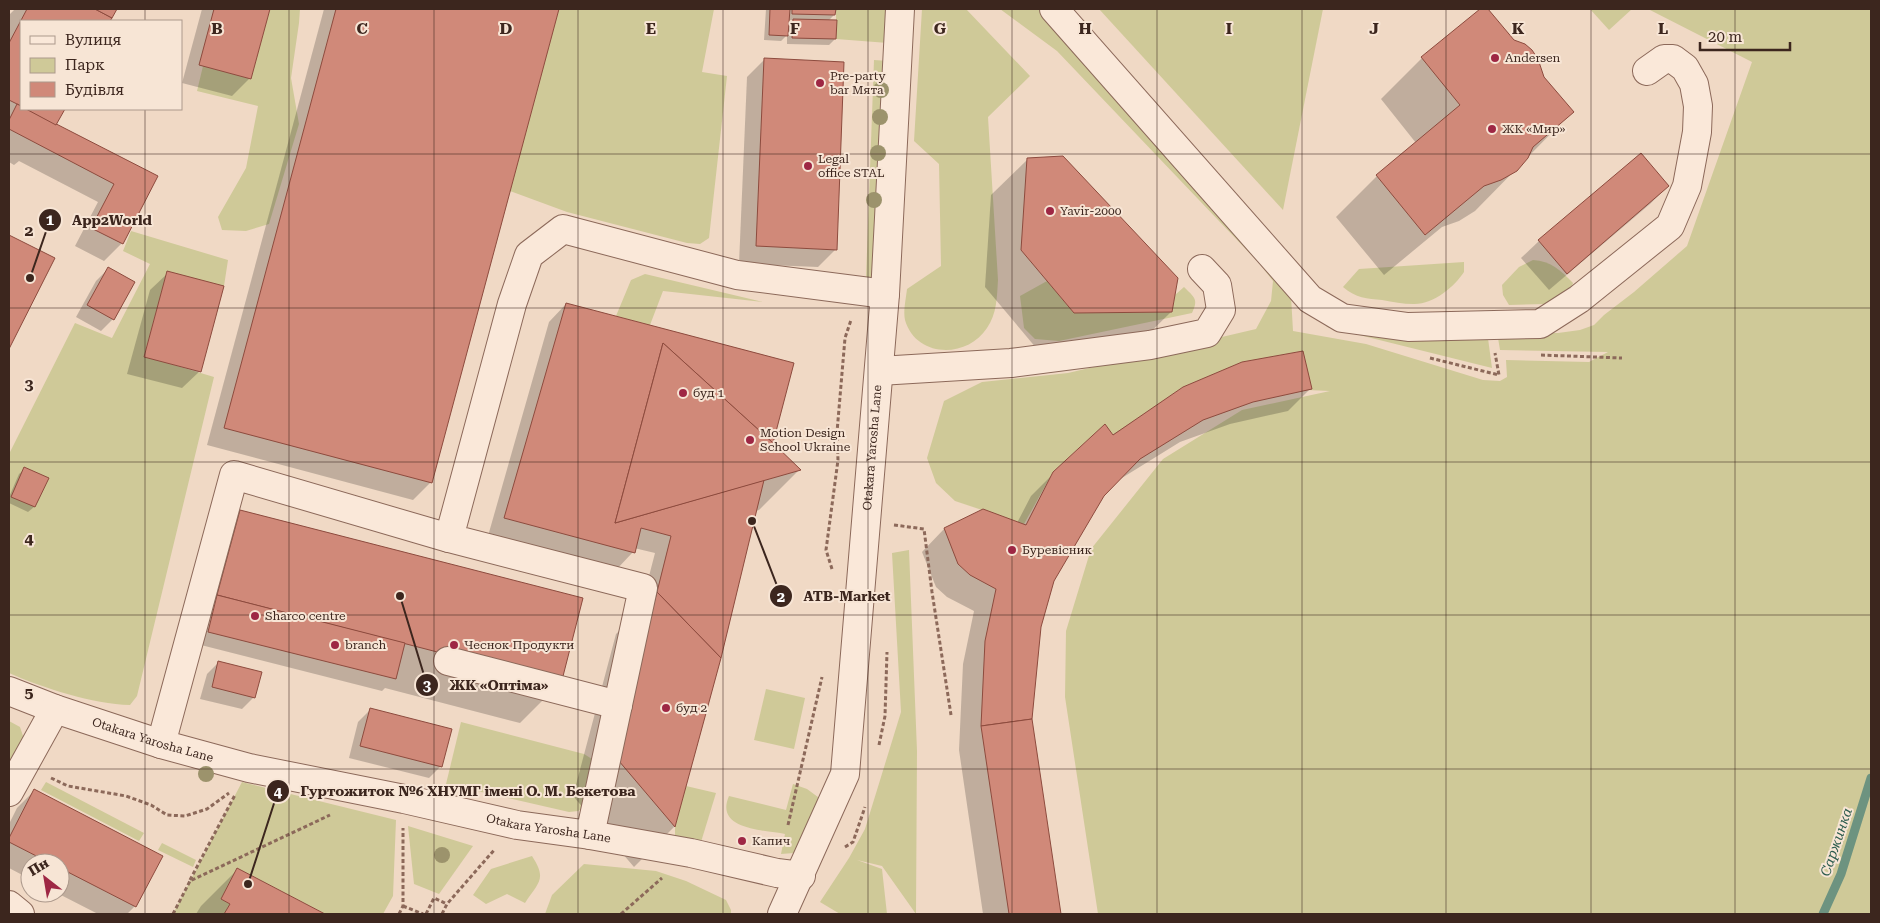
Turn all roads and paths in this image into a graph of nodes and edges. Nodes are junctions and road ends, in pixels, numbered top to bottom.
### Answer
1 (900, 9) edge
2 (1054, 9) edge
3 (1647, 71) dead end
4 (1202, 269) dead end
5 (873, 293) junction
6 (879, 371) junction
7 (891, 525) dead end
8 (449, 538) junction
9 (834, 578) dead end
10 (448, 661) dead end
11 (823, 671) dead end
12 (9, 691) edge
13 (618, 706) junction
14 (55, 709) junction
15 (951, 715) dead end
16 (161, 744) junction
17 (34, 747) junction
18 (244, 777) junction
19 (9, 792) edge
20 (404, 799) junction
21 (332, 814) dead end
22 (517, 825) junction
23 (788, 826) dead end
24 (590, 835) junction
25 (691, 853) junction
26 (801, 876) junction
27 (190, 880) junction
28 (447, 904) junction
29 (9, 905) edge
30 (403, 906) junction
31 (20, 914) edge
32 (173, 914) edge
33 (399, 914) edge
34 (425, 914) edge
35 (442, 914) edge
36 (622, 914) edge
37 (782, 914) edge

1 - 5 street, Otakara Yarosha Lane
2 - 3 street
4 - 6 street
5 - 6 street, Otakara Yarosha Lane
5 - 8 street
5 - 9 path
6 - 26 street, Otakara Yarosha Lane
7 - 15 path
8 - 13 street
8 - 16 street
10 - 13 street
11 - 23 path
12 - 14 street, Otakara Yarosha Lane
13 - 24 street
14 - 16 street, Otakara Yarosha Lane
14 - 17 street
16 - 18 street, Otakara Yarosha Lane
17 - 18 path
17 - 19 street
18 - 20 street, Otakara Yarosha Lane
18 - 27 path
20 - 22 street, Otakara Yarosha Lane
20 - 30 path
21 - 27 path
22 - 24 street, Otakara Yarosha Lane
22 - 28 path
24 - 25 street, Otakara Yarosha Lane
25 - 26 street, Otakara Yarosha Lane
25 - 36 path
26 - 37 street, Otakara Yarosha Lane
27 - 32 path
28 - 34 path
28 - 35 path
29 - 31 street
30 - 33 path
30 - 34 path

